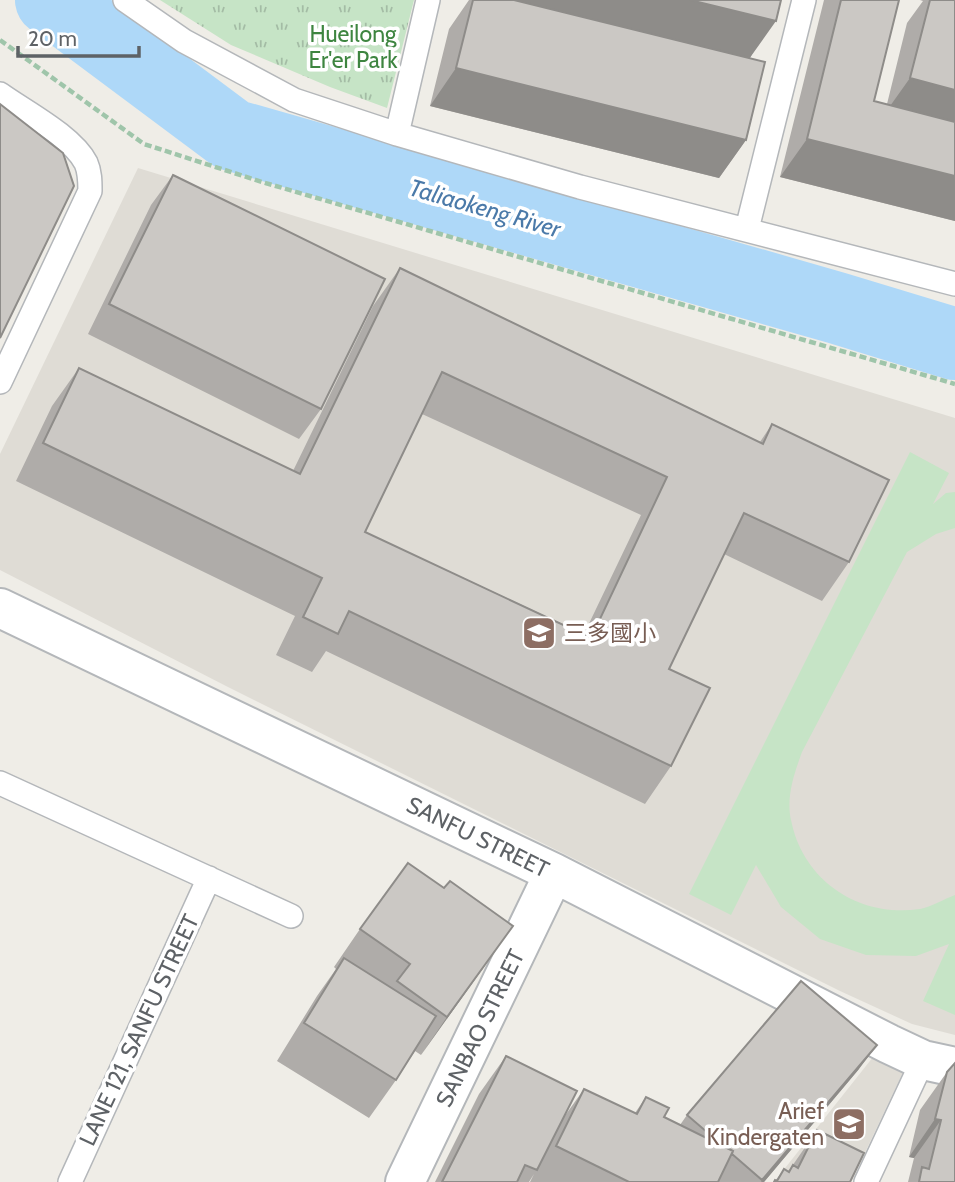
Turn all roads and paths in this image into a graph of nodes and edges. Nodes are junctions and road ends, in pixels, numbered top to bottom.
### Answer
1 (125, 0) edge
2 (428, 0) edge
3 (804, 0) edge
4 (0, 40) edge
5 (0, 94) edge
6 (397, 134) junction
7 (747, 229) junction
8 (955, 284) edge
9 (0, 382) edge
10 (955, 384) edge
11 (0, 608) edge
12 (0, 783) edge
13 (554, 873) junction
14 (209, 878) junction
15 (291, 916) dead end
16 (939, 1063) edge
17 (70, 1182) edge
18 (405, 1182) edge
19 (866, 1182) edge

1 - 6 lane
2 - 6 lane
3 - 7 lane
4 - 10 path
5 - 9 lane
6 - 7 lane
7 - 8 lane
11 - 13 street, SANFU STREET
12 - 14 lane
13 - 16 street, SANFU STREET
13 - 18 street, SANBAO STREET
14 - 15 lane
14 - 17 lane, LANE 121, SANFU STREET
16 - 19 lane

